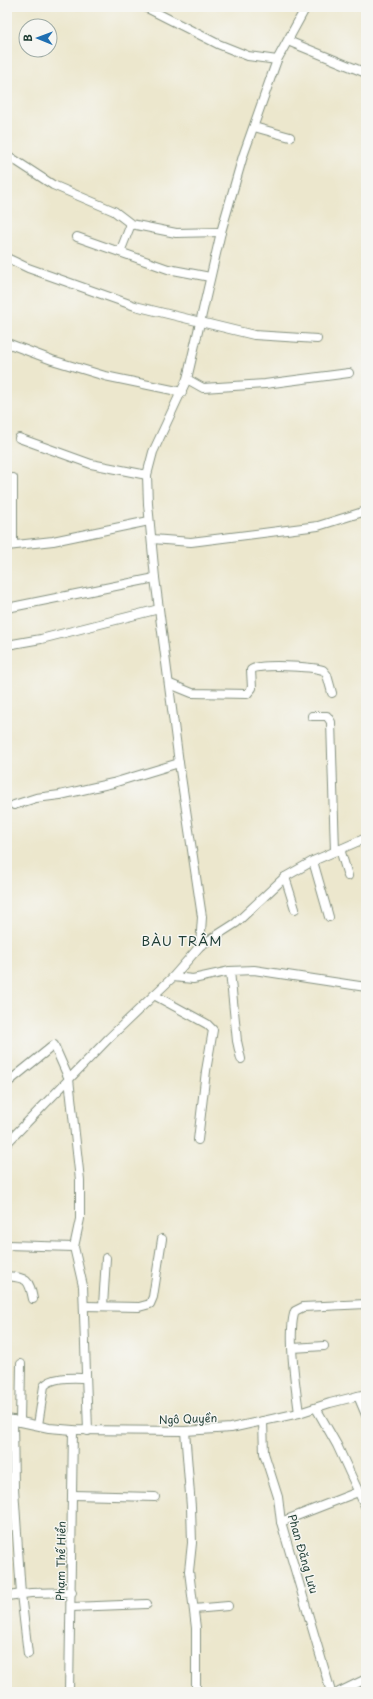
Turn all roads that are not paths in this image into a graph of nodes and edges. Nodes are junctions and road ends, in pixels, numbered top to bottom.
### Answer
1 (145, 7) edge
2 (306, 7) edge
3 (288, 41) junction
4 (277, 60) junction
5 (366, 73) edge
6 (254, 127) junction
7 (290, 138) dead end
8 (7, 155) edge
9 (131, 224) junction
10 (221, 232) junction
11 (77, 237) dead end
12 (120, 252) junction
13 (7, 258) edge
14 (210, 278) junction
15 (200, 322) junction
16 (317, 339) dead end
17 (7, 343) edge
18 (349, 373) dead end
19 (187, 379) junction
20 (182, 392) junction
21 (19, 438) dead end
22 (147, 476) junction
23 (13, 478) dead end
24 (366, 511) edge
25 (149, 521) junction
26 (152, 539) junction
27 (10, 546) edge
28 (155, 578) junction
29 (7, 608) edge
30 (159, 609) junction
31 (7, 644) edge
32 (170, 684) junction
33 (332, 692) dead end
34 (312, 716) dead end
35 (178, 763) junction
36 (14, 805) dead end
37 (366, 838) edge
38 (338, 850) junction
39 (313, 861) junction
40 (348, 876) dead end
41 (285, 877) junction
42 (296, 909) dead end
43 (329, 917) dead end
44 (200, 946) junction
45 (230, 971) junction
46 (173, 977) junction
47 (366, 987) edge
48 (154, 995) junction
49 (241, 1059) dead end
50 (69, 1079) junction
51 (7, 1082) edge
52 (198, 1140) dead end
53 (7, 1143) edge
54 (162, 1239) dead end
55 (7, 1245) edge
56 (74, 1247) junction
57 (106, 1258) dead end
58 (7, 1276) edge
59 (33, 1299) dead end
60 (366, 1304) edge
61 (84, 1306) junction
62 (103, 1306) junction
63 (324, 1346) dead end
64 (293, 1348) junction
65 (21, 1364) dead end
66 (86, 1378) junction
67 (362, 1395) edge
68 (316, 1408) junction
69 (299, 1413) junction
70 (366, 1415) edge
71 (13, 1420) edge
72 (263, 1421) junction
73 (38, 1425) junction
74 (73, 1430) junction
75 (88, 1431) junction
76 (185, 1431) junction
77 (358, 1492) junction
78 (73, 1495) junction
79 (155, 1497) dead end
80 (366, 1508) edge
81 (281, 1522) junction
82 (72, 1592) junction
83 (20, 1594) junction
84 (7, 1596) edge
85 (147, 1604) dead end
86 (228, 1606) dead end
87 (72, 1607) junction
88 (194, 1609) junction
89 (28, 1654) dead end
90 (366, 1678) edge
91 (69, 1692) edge
92 (196, 1692) edge
93 (331, 1692) edge
94 (339, 1692) edge

1 - 4 street
2 - 3 street
3 - 4 street
3 - 5 street
4 - 6 street
6 - 7 street
6 - 10 street
8 - 9 street
9 - 10 street
9 - 12 street
10 - 14 street
11 - 12 street
12 - 14 street
13 - 15 street
14 - 15 street
15 - 16 street
15 - 19 street
17 - 20 street
18 - 19 street
19 - 20 street
20 - 22 street
21 - 22 street
22 - 25 street
23 - 27 street
24 - 26 street
25 - 26 street
25 - 27 street
26 - 28 street
28 - 29 street
28 - 30 street
30 - 31 street
30 - 32 street
32 - 33 street
32 - 35 street
34 - 38 street
35 - 36 street
35 - 44 street
37 - 38 street
38 - 39 street
38 - 40 street
39 - 41 street
39 - 43 street
41 - 42 street
41 - 44 street
44 - 46 street
45 - 46 street
45 - 47 street
45 - 49 street
46 - 48 street
48 - 50 street
48 - 52 street
50 - 51 street
50 - 53 street
50 - 56 street
54 - 62 street
55 - 56 street
56 - 61 street
57 - 62 street
58 - 59 street
60 - 64 street
61 - 62 street
61 - 66 street
63 - 64 street
64 - 69 street
65 - 71 street
66 - 73 street
66 - 75 street
67 - 68 street, Ngô Quyền
67 - 70 street
68 - 69 street, Ngô Quyền
68 - 77 street
69 - 72 street, Ngô Quyền
71 - 73 street, Ngô Quyền
71 - 83 street
72 - 76 street, Ngô Quyền
72 - 81 street, Phan Đăng Lưu
73 - 74 street, Ngô Quyền
74 - 75 street, Ngô Quyền
74 - 78 street, Phạm Thế Hiển
75 - 76 street, Ngô Quyền
76 - 88 street
77 - 80 street
77 - 81 street
78 - 79 street
78 - 82 street, Phạm Thế Hiển
81 - 93 street, Phan Đăng Lưu
82 - 83 street
82 - 87 street, Phạm Thế Hiển
83 - 84 street
83 - 89 street
85 - 87 street
86 - 88 street
87 - 91 street, Phạm Thế Hiển
88 - 92 street
90 - 94 street

